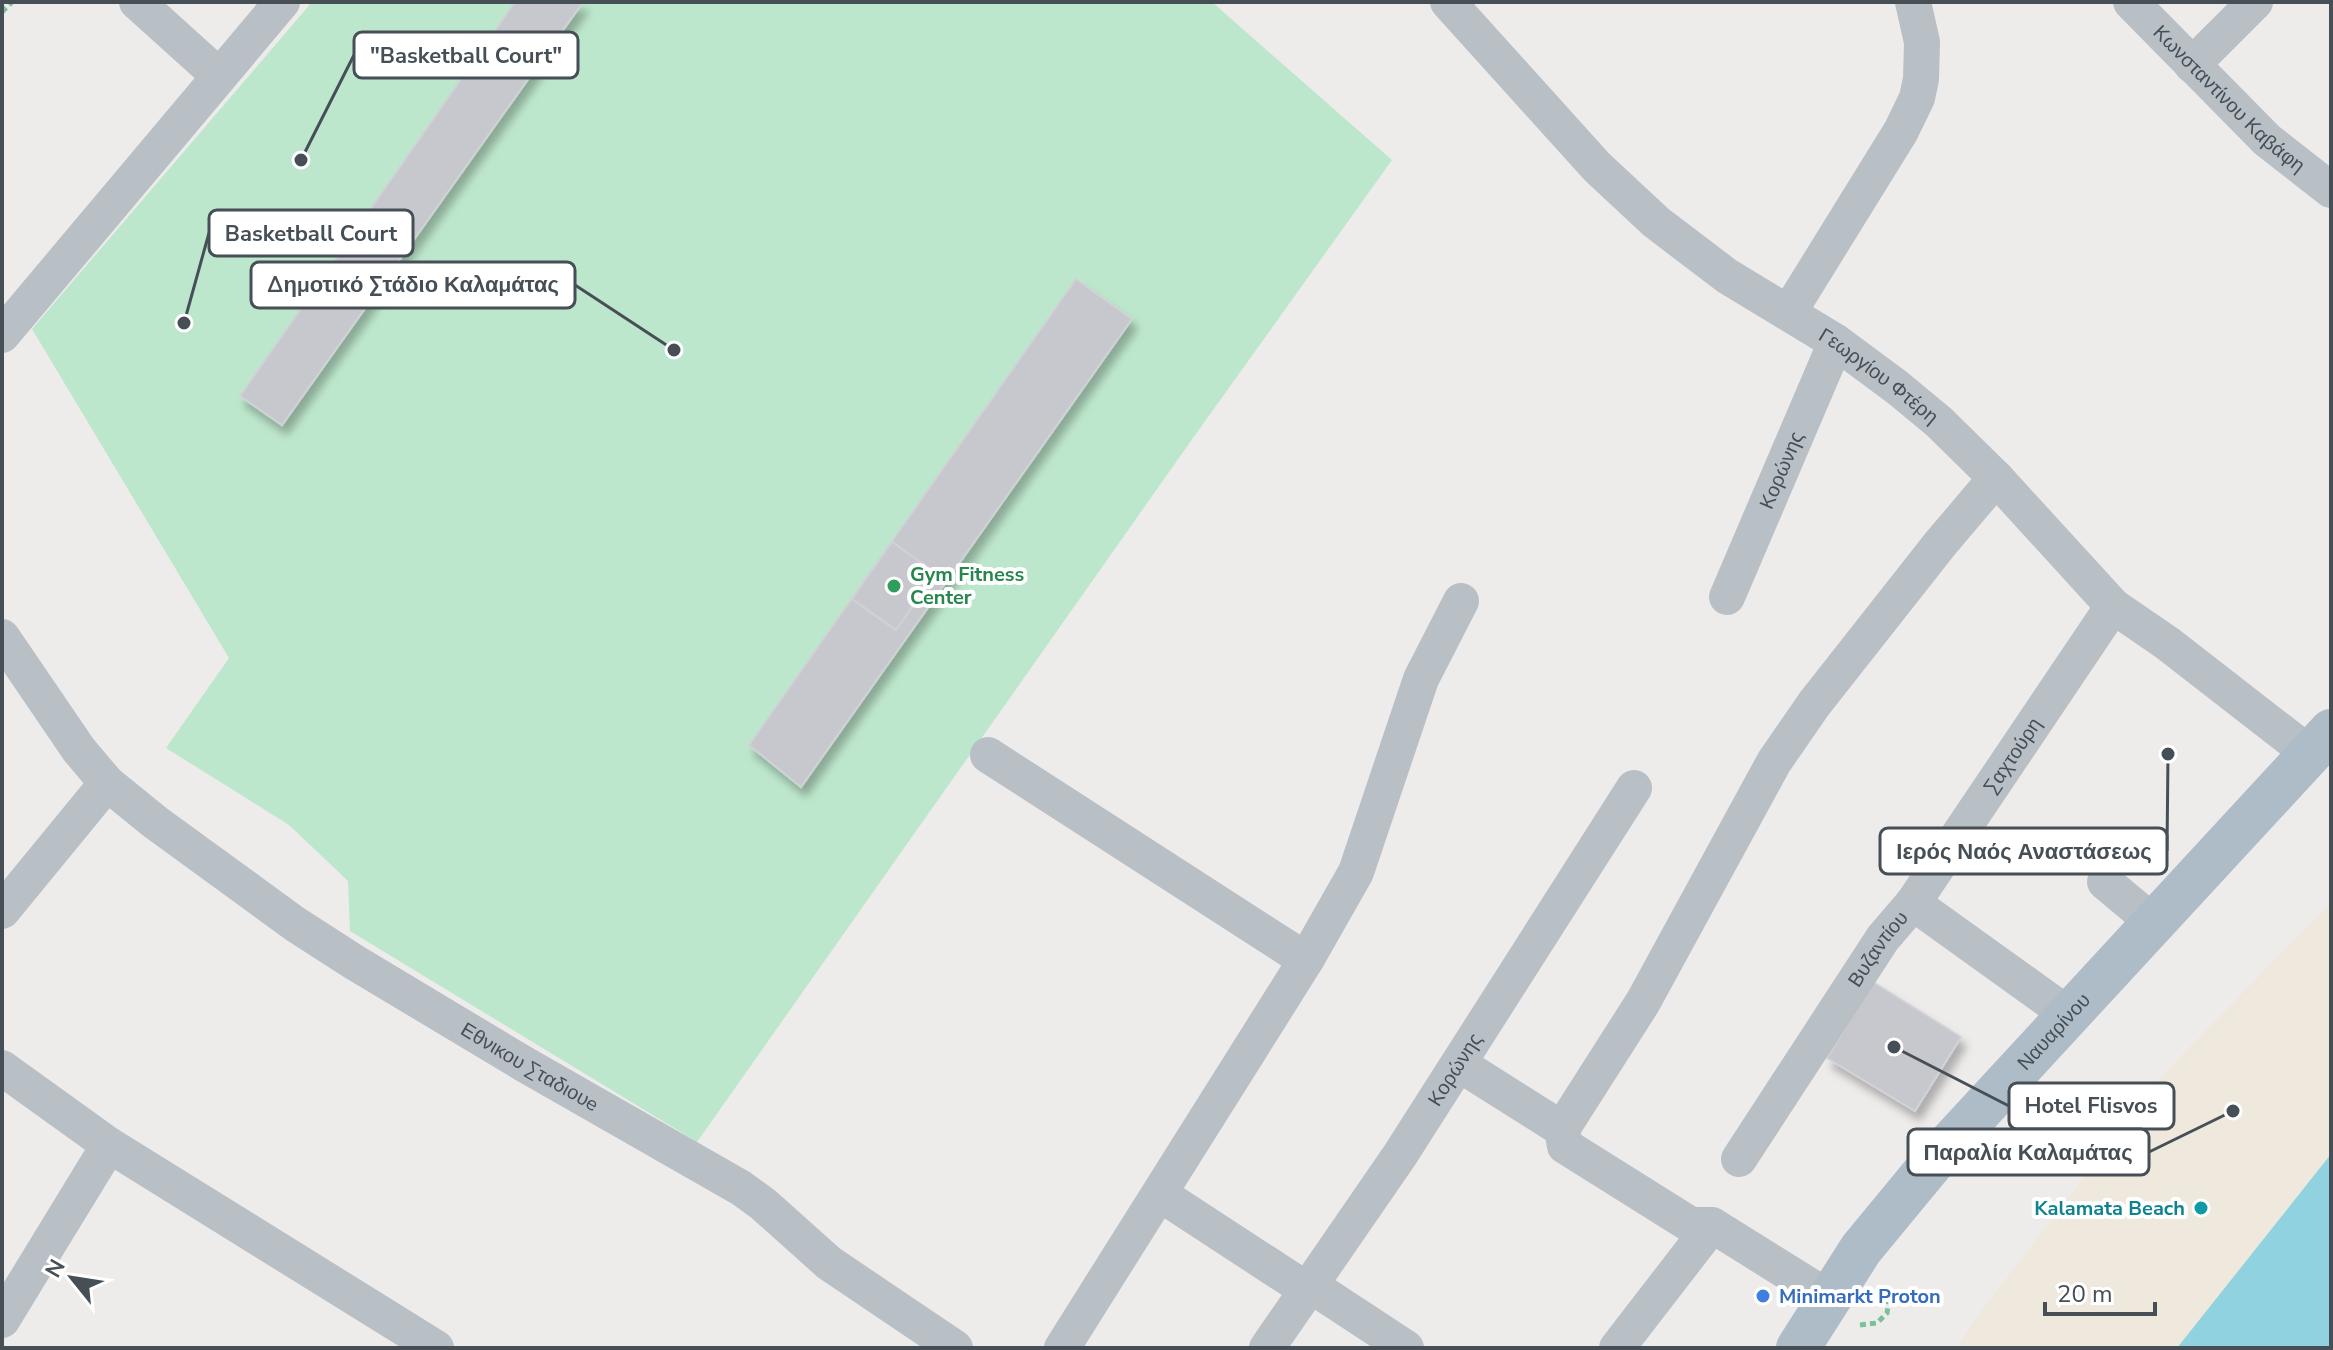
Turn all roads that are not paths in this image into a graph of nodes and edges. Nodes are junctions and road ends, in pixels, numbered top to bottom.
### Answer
1 (137, 2) edge
2 (282, 2) edge
3 (1448, 2) edge
4 (1913, 2) edge
5 (2131, 2) edge
6 (2255, 2) edge
7 (2192, 65) junction
8 (219, 76) junction
9 (2331, 190) edge
10 (1789, 312) junction
11 (2, 335) edge
12 (1836, 342) junction
13 (1996, 478) junction
14 (1727, 597) dead end
15 (1461, 601) dead end
16 (2113, 606) junction
17 (2, 637) edge
18 (2320, 742) edge
19 (988, 755) dead end
20 (107, 783) junction
21 (1634, 788) dead end
22 (2105, 882) dead end
23 (1913, 903) junction
24 (2, 911) edge
25 (2154, 923) junction
26 (1306, 960) junction
27 (2069, 1015) junction
28 (1459, 1064) junction
29 (2, 1068) edge
30 (1562, 1129) junction
31 (109, 1145) junction
32 (1739, 1159) dead end
33 (1160, 1194) junction
34 (1712, 1225) junction
35 (1308, 1287) junction
36 (1829, 1298) junction
37 (2, 1320) edge
38 (436, 1348) edge
39 (955, 1348) edge
40 (1062, 1348) edge
41 (1267, 1348) edge
42 (1406, 1348) edge
43 (1617, 1348) edge
44 (1798, 1348) edge

1 - 8 street
2 - 8 street
3 - 10 street, Γεωργίου Φτέρη
4 - 10 street
5 - 7 street, Κωνσταντίνου Καβάφη
6 - 7 street
7 - 9 street, Κωνσταντίνου Καβάφη
8 - 11 street
10 - 12 street, Γεωργίου Φτέρη
12 - 13 street, Γεωργίου Φτέρη
12 - 14 street, Κορώνης
13 - 16 street, Γεωργίου Φτέρη
13 - 30 street
15 - 26 street
16 - 18 street, Γεωργίου Φτέρη
16 - 23 street, Σαχτούρη
17 - 20 street, Εθνικου Σταδιουe
18 - 25 main road, Ναυαρίνου
19 - 26 street
20 - 24 street
20 - 39 street, Εθνικου Σταδιουe
21 - 28 street, Κορώνης
22 - 25 street
23 - 27 street, Βυζαντίου
23 - 32 street, Βυζαντίου
25 - 27 main road, Ναυαρίνου
26 - 33 street
27 - 36 main road, Ναυαρίνου
28 - 30 street
28 - 35 street, Κορώνης
29 - 31 street
30 - 34 street
31 - 37 street
31 - 38 street
33 - 35 street
33 - 40 street
34 - 36 street
34 - 43 street
35 - 41 street, Κορώνης
35 - 42 street
36 - 44 main road, Ναυαρίνου

